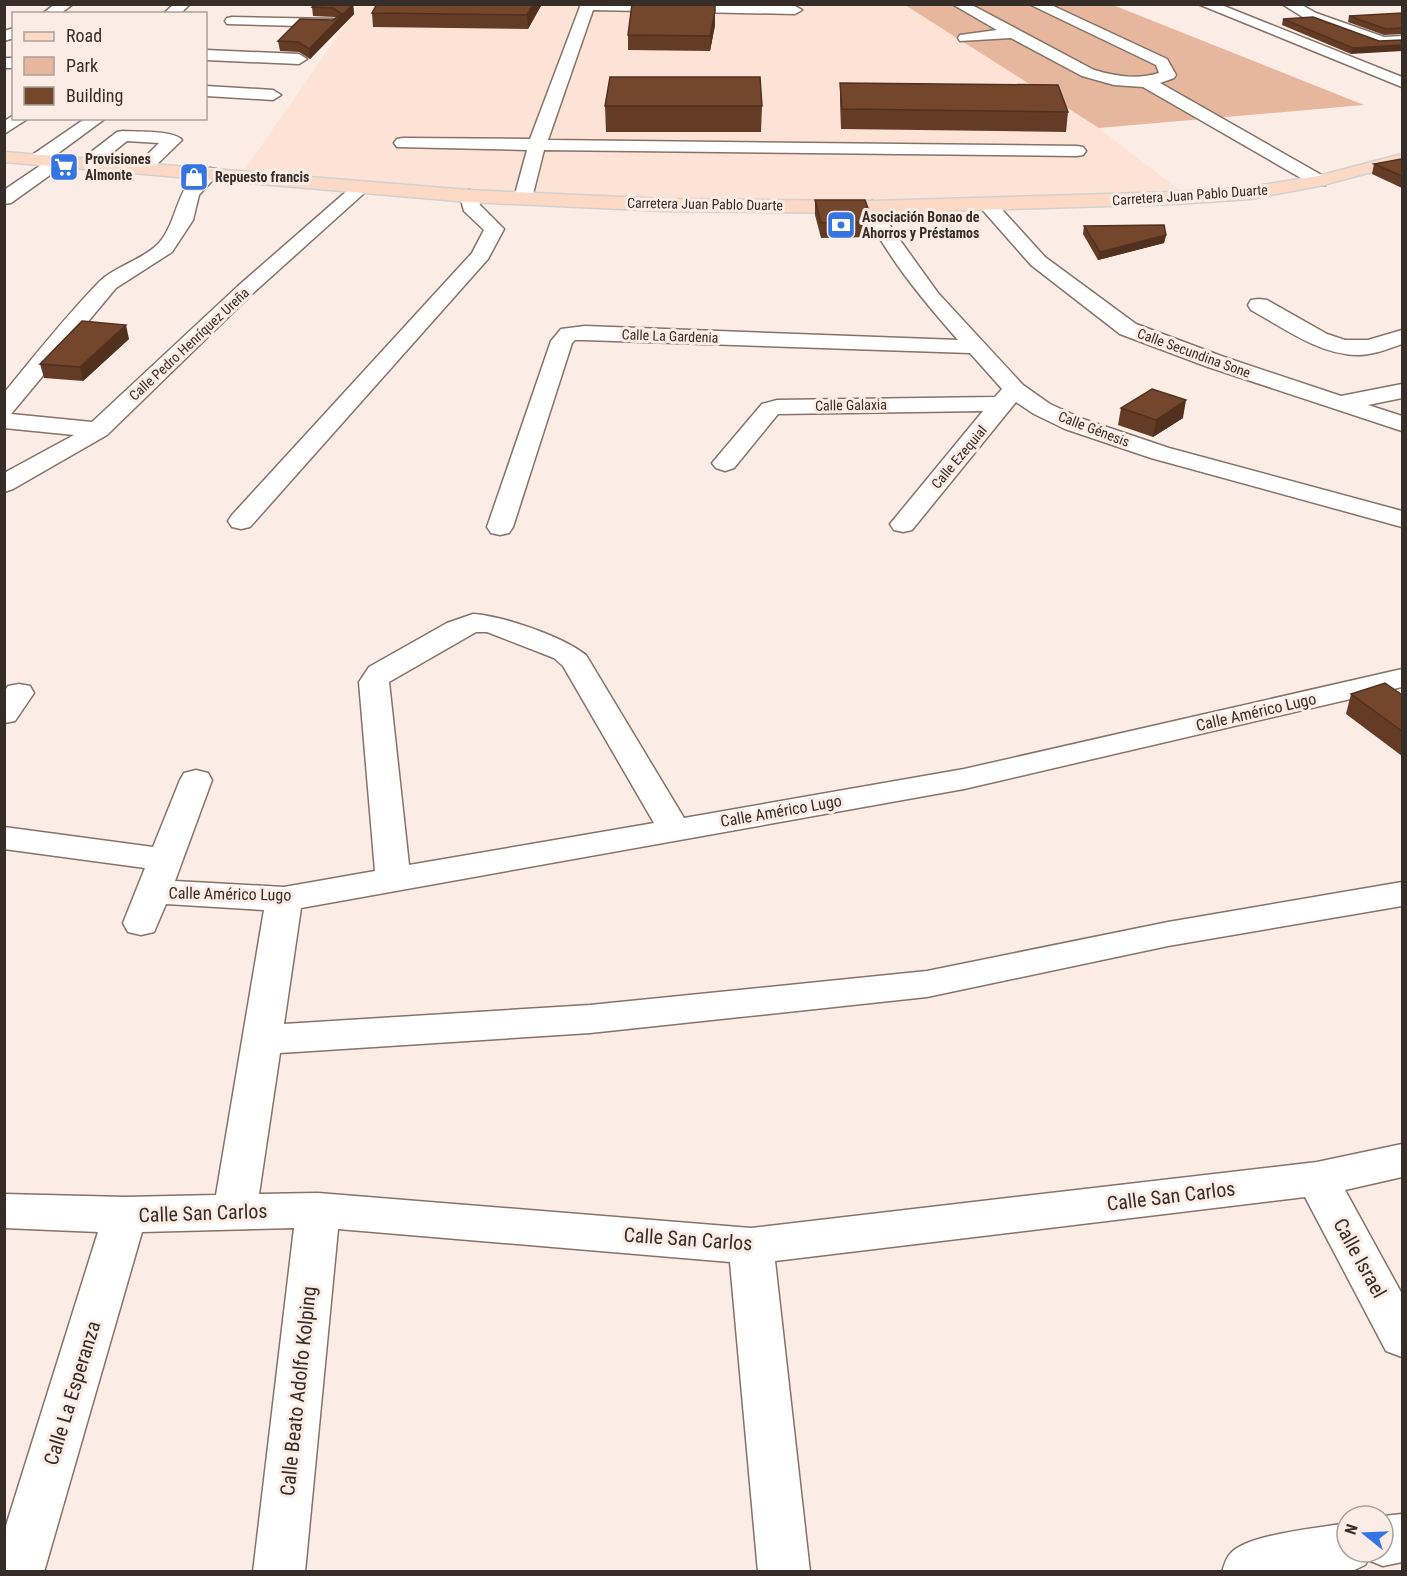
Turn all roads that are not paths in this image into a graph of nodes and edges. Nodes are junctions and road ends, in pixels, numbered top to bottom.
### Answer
1 (66, 4) edge
2 (256, 4) edge
3 (959, 4) edge
4 (1036, 4) edge
5 (1205, 4) edge
6 (1289, 4) edge
7 (588, 5) edge
8 (795, 9) dead end
9 (52, 12) edge
10 (334, 22) edge
11 (1082, 25) junction
12 (1058, 28) dead end
13 (1034, 31) dead end
14 (1011, 33) junction
15 (965, 38) dead end
16 (1402, 40) edge
17 (1383, 42) junction
18 (1402, 50) edge
19 (207, 55) edge
20 (299, 59) dead end
21 (1147, 82) junction
22 (1402, 82) edge
23 (207, 91) edge
24 (273, 95) dead end
25 (18, 120) edge
26 (95, 120) edge
27 (4, 129) edge
28 (403, 142) dead end
29 (537, 145) junction
30 (1077, 151) dead end
31 (4, 157) edge
32 (38, 159) junction
33 (1402, 159) edge
34 (58, 161) junction
35 (88, 164) junction
36 (143, 168) junction
37 (210, 173) junction
38 (1319, 181) junction
39 (362, 188) junction
40 (469, 196) junction
41 (523, 198) junction
42 (4, 199) edge
43 (988, 206) junction
44 (872, 207) junction
45 (1259, 305) dead end
46 (1402, 338) edge
47 (976, 346) junction
48 (1402, 391) edge
49 (1009, 397) junction
50 (1339, 404) junction
51 (4, 409) edge
52 (4, 422) edge
53 (1402, 424) edge
54 (99, 430) junction
55 (725, 463) dead end
56 (4, 484) edge
57 (1402, 519) edge
58 (241, 521) dead end
59 (903, 524) dead end
60 (500, 527) dead end
61 (1402, 678) edge
62 (196, 780) dead end
63 (675, 830) junction
64 (4, 838) edge
65 (166, 860) junction
66 (393, 880) junction
67 (1402, 894) edge
68 (284, 899) junction
69 (263, 1040) junction
70 (1402, 1161) edge
71 (1317, 1179) junction
72 (318, 1210) junction
73 (4, 1211) edge
74 (235, 1212) junction
75 (125, 1215) junction
76 (751, 1246) junction
77 (1402, 1337) edge
78 (1335, 1550) edge
79 (18, 1572) edge
80 (279, 1572) edge
81 (784, 1572) edge
82 (1248, 1572) edge

1 - 9 street
2 - 10 street
3 - 14 street
4 - 11 street
5 - 22 street
6 - 17 street
7 - 8 street
7 - 29 street
11 - 12 street
11 - 21 street
13 - 14 street
14 - 15 street
14 - 21 street
16 - 17 street
17 - 18 street
19 - 20 street
21 - 38 street
23 - 24 street
25 - 27 street
26 - 32 street
28 - 29 street
29 - 30 street
29 - 41 street
31 - 32 main road, Carretera Juan Pablo Duarte
32 - 34 main road, Carretera Juan Pablo Duarte
33 - 38 main road, Carretera Juan Pablo Duarte
34 - 35 main road, Carretera Juan Pablo Duarte
34 - 42 street
35 - 36 main road, Carretera Juan Pablo Duarte
35 - 36 street
36 - 37 main road, Carretera Juan Pablo Duarte
37 - 39 main road, Carretera Juan Pablo Duarte
37 - 51 street
38 - 43 main road, Carretera Juan Pablo Duarte
39 - 40 main road, Carretera Juan Pablo Duarte
39 - 54 street, Calle Pedro Henríquez Ureña
40 - 41 main road, Carretera Juan Pablo Duarte
40 - 58 street
41 - 44 main road, Carretera Juan Pablo Duarte
43 - 44 main road, Carretera Juan Pablo Duarte
43 - 50 street, Calle Secundina Sone
44 - 47 street, Calle Génesis
45 - 46 street
47 - 49 street, Calle Génesis
47 - 60 street, Calle La Gardenia
48 - 50 street
49 - 55 street, Calle Galaxia
49 - 57 street, Calle Génesis
49 - 59 street, Calle Ezequial
50 - 53 street, Calle Secundina Sone
52 - 54 street
54 - 56 street, Calle Pedro Henríquez Ureña
61 - 63 street, Calle Américo Lugo
62 - 65 street
63 - 66 street, Calle Américo Lugo
63 - 66 street
64 - 65 street
65 - 68 street, Calle Américo Lugo
66 - 68 street, Calle Américo Lugo
67 - 69 street
68 - 69 street
69 - 74 street
70 - 71 street, Calle San Carlos
71 - 76 street, Calle San Carlos
71 - 77 street, Calle Israel
72 - 74 street, Calle San Carlos
72 - 76 street, Calle San Carlos
72 - 80 street, Calle Beato Adolfo Kolping
73 - 75 street, Calle San Carlos
74 - 75 street, Calle San Carlos
75 - 79 street, Calle La Esperanza
76 - 81 street
78 - 82 street

